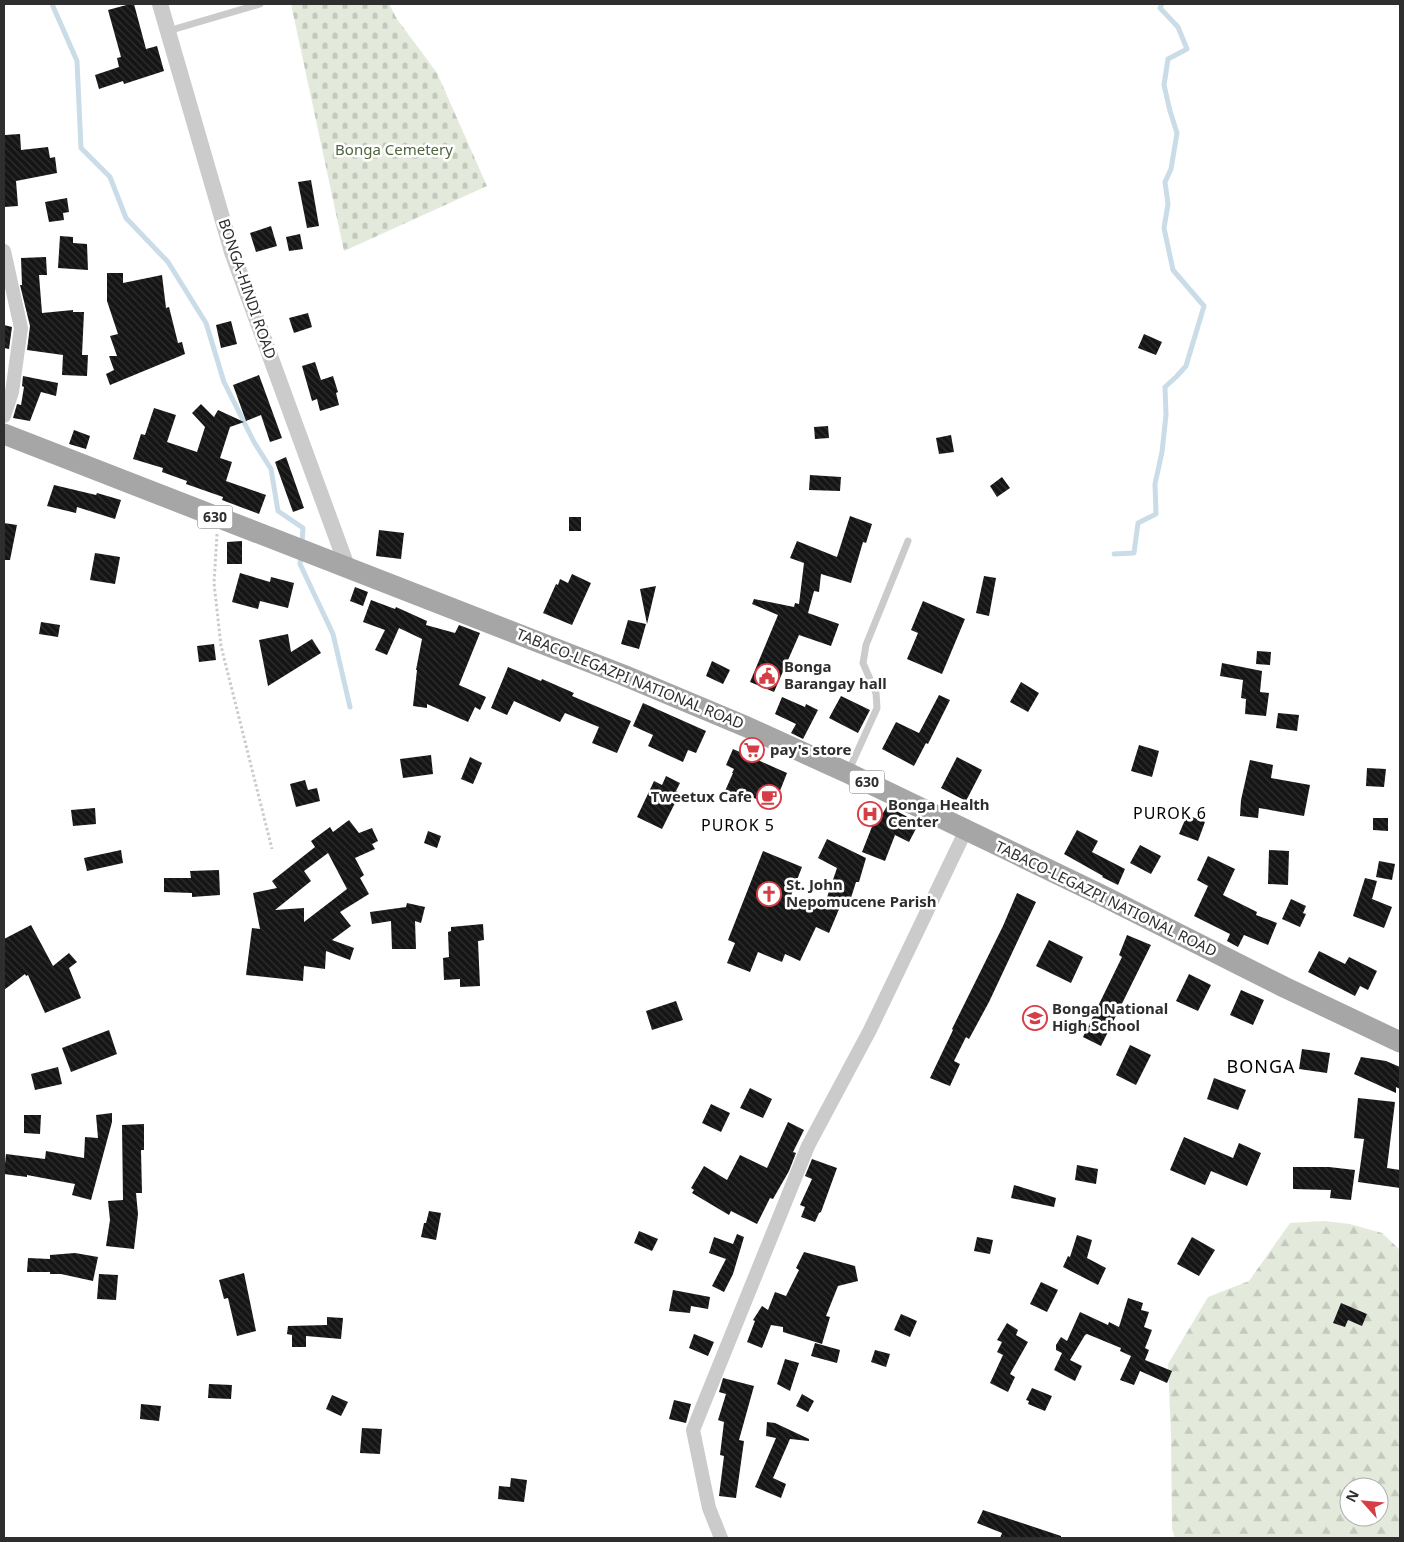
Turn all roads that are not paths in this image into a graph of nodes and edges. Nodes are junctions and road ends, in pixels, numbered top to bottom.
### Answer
1 (160, 4) edge
2 (260, 4) edge
3 (168, 32) junction
4 (4, 251) edge
5 (4, 416) edge
6 (4, 434) edge
7 (908, 541) dead end
8 (348, 569) junction
9 (848, 773) junction
10 (966, 830) junction
11 (1400, 1042) edge
12 (721, 1538) edge

1 - 3 street, BONGA-HINDI ROAD
2 - 3 lane
3 - 8 street, BONGA-HINDI ROAD
4 - 5 street
6 - 8 main road, TABACO-LEGAZPI NATIONAL ROAD / 630
7 - 9 lane
8 - 9 main road, TABACO-LEGAZPI NATIONAL ROAD / 630
9 - 10 main road, TABACO-LEGAZPI NATIONAL ROAD / 630
10 - 11 main road, TABACO-LEGAZPI NATIONAL ROAD / 630
10 - 12 street

